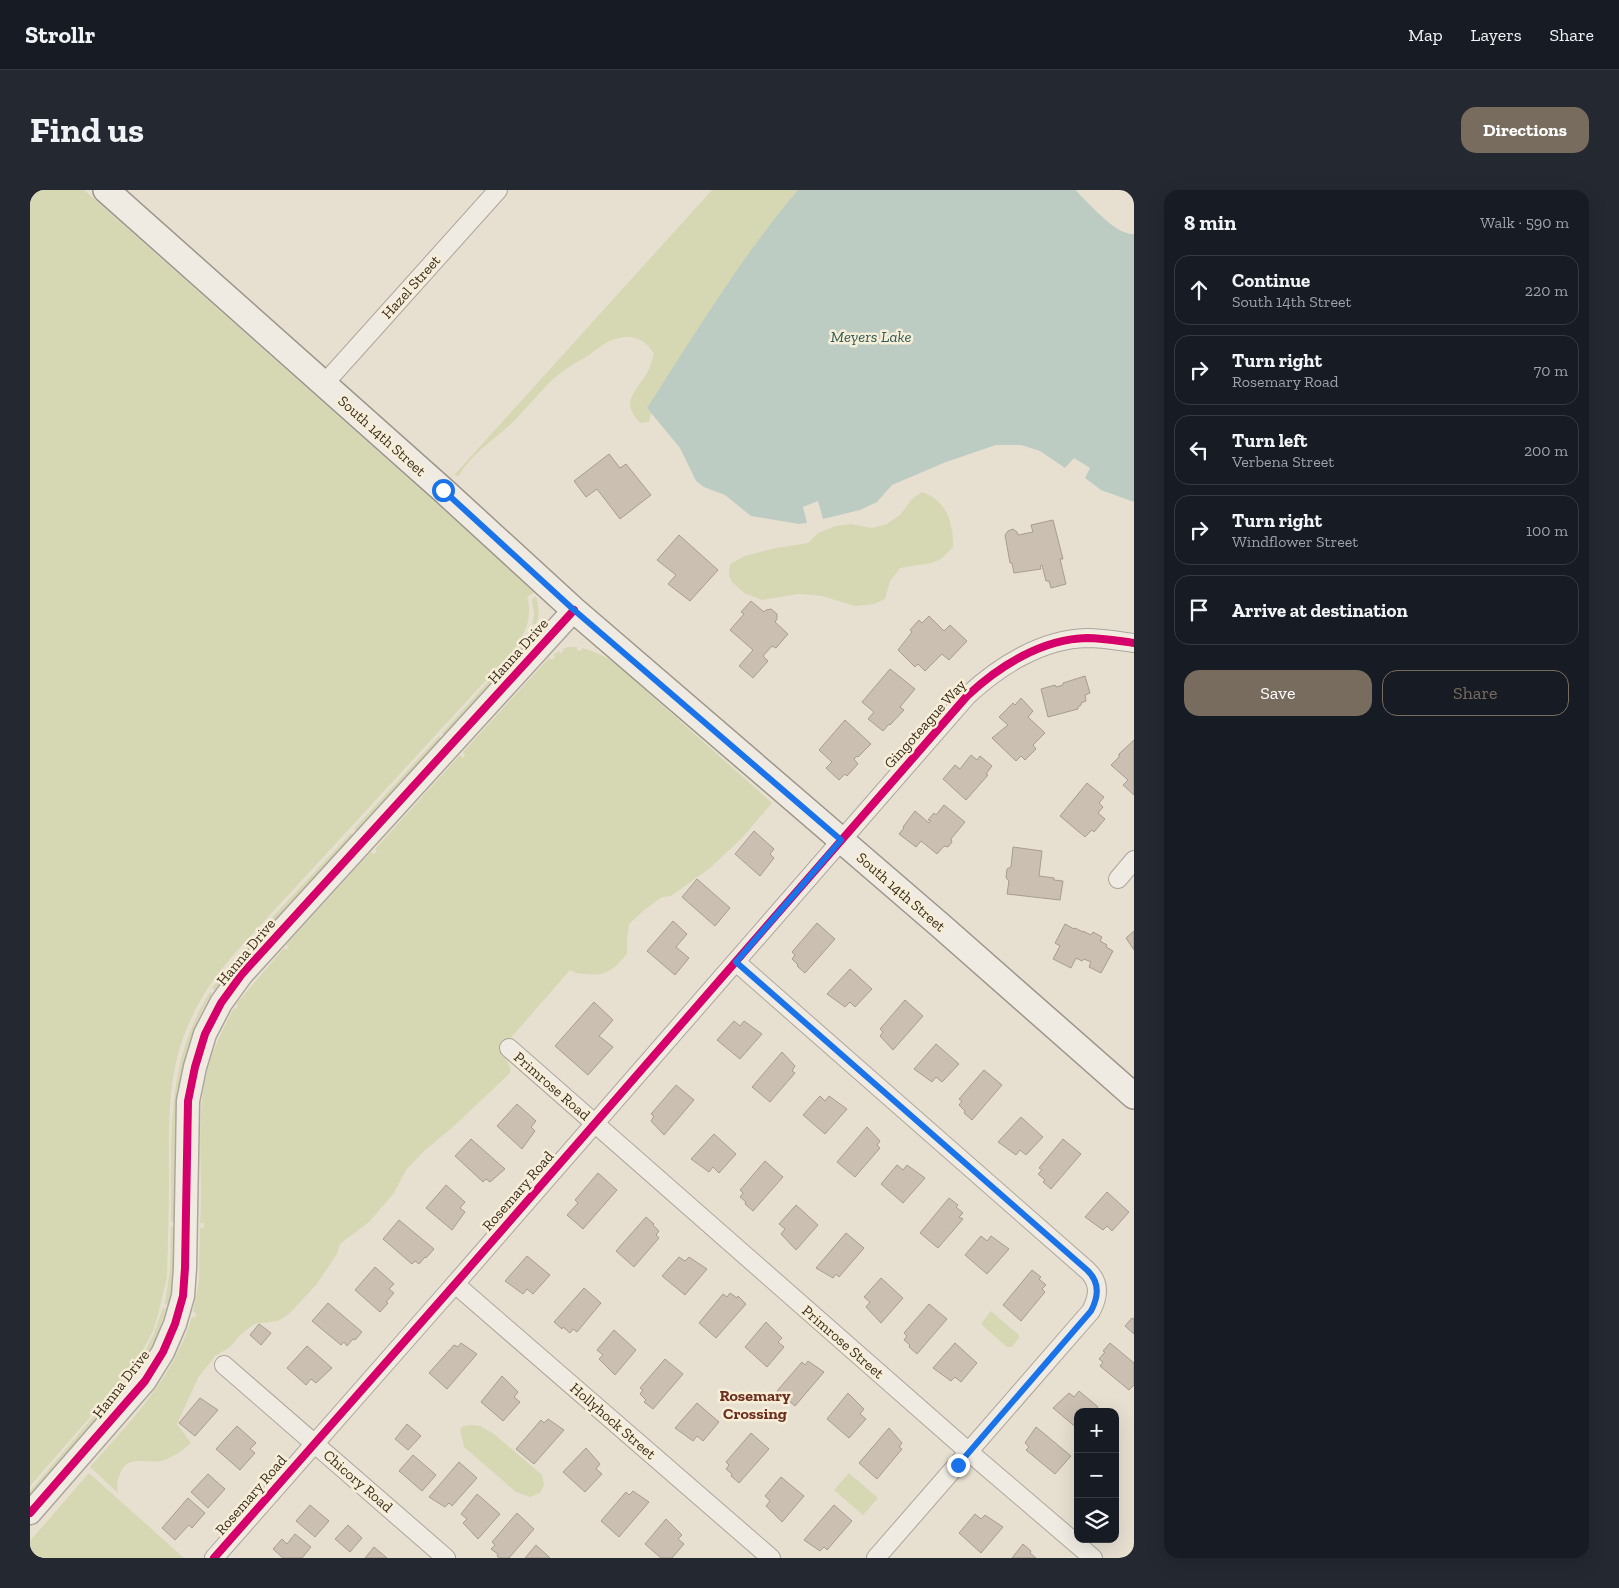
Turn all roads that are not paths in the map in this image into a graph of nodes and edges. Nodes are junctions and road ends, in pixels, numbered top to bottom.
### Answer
1 (106, 190) edge
2 (498, 190) edge
3 (324, 384) junction
4 (574, 610) junction
5 (1134, 643) edge
6 (841, 840) junction
7 (1134, 860) edge
8 (1118, 879) dead end
9 (736, 962) junction
10 (509, 1048) dead end
11 (1134, 1096) edge
12 (595, 1123) junction
13 (455, 1284) junction
14 (224, 1365) dead end
15 (315, 1444) junction
16 (969, 1452) junction
17 (30, 1513) edge
18 (214, 1558) edge
19 (446, 1558) edge
20 (771, 1558) edge
21 (876, 1558) edge
22 (1093, 1558) edge

1 - 3 main road, South 14th Street
2 - 3 street, Hazel Street
3 - 4 main road, South 14th Street
4 - 6 main road, South 14th Street
4 - 17 street, Hanna Drive
5 - 6 street, Gingoteague Way
6 - 9 street, Rosemary Road
6 - 11 main road, South 14th Street
7 - 8 street
9 - 12 street, Rosemary Road
9 - 16 street
10 - 12 street, Primrose Road
12 - 13 street, Rosemary Road
12 - 16 street, Primrose Street
13 - 15 street, Rosemary Road
13 - 20 street, Hollyhock Street
14 - 15 street, Chicory Road
15 - 18 street, Rosemary Road
15 - 19 street, Chicory Road
16 - 21 street
16 - 22 street, Primrose Street

